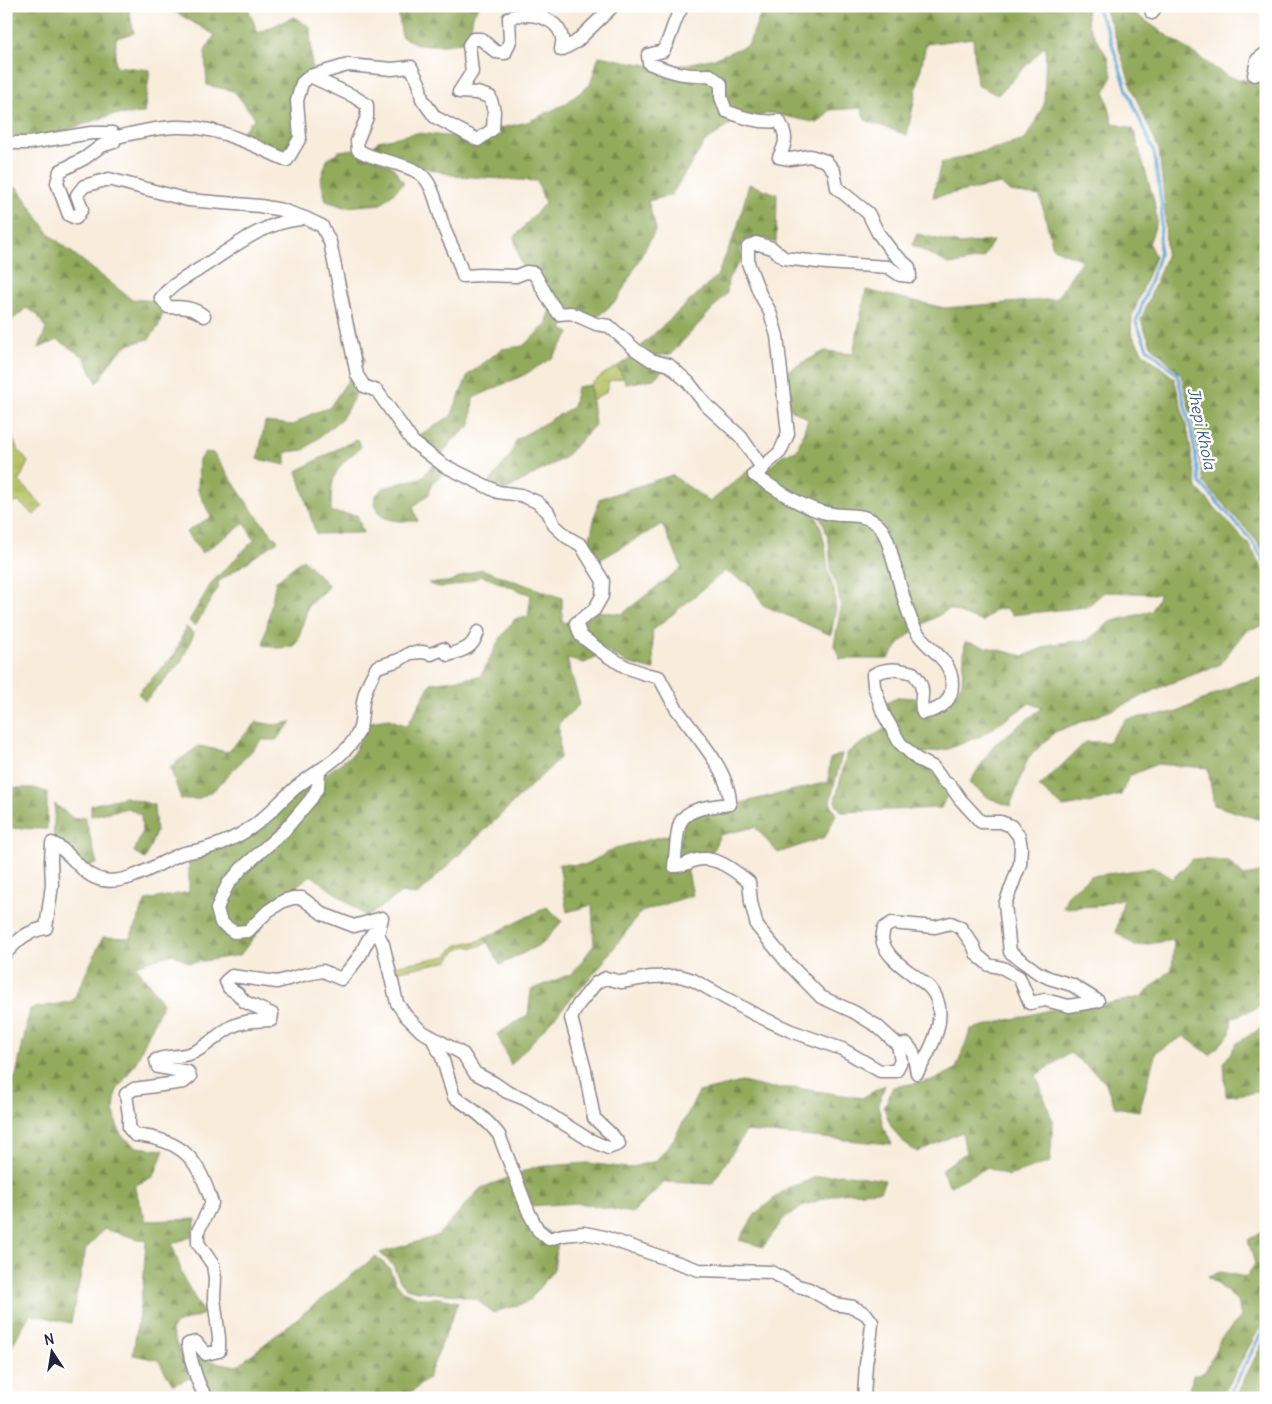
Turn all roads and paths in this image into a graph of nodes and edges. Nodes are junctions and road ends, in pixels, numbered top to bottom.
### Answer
1 (613, 6) edge
2 (683, 6) edge
3 (1150, 6) edge
4 (1156, 6) edge
5 (1266, 53) edge
6 (1266, 71) edge
7 (310, 76) junction
8 (113, 138) junction
9 (6, 143) edge
10 (305, 218) junction
11 (204, 316) dead end
12 (762, 469) junction
13 (478, 632) dead end
14 (319, 770) junction
15 (378, 934) junction
16 (6, 953) edge
17 (432, 1038) junction
18 (898, 1045) junction
19 (208, 1398) edge
20 (864, 1398) edge

1 - 7 street
2 - 12 street
3 - 4 street
5 - 6 street
7 - 8 street
7 - 12 street
8 - 9 street
8 - 10 street
10 - 11 street
10 - 18 street
12 - 18 street
13 - 14 street
14 - 15 street
14 - 16 street
15 - 17 street
15 - 19 street
17 - 18 street
17 - 20 street

